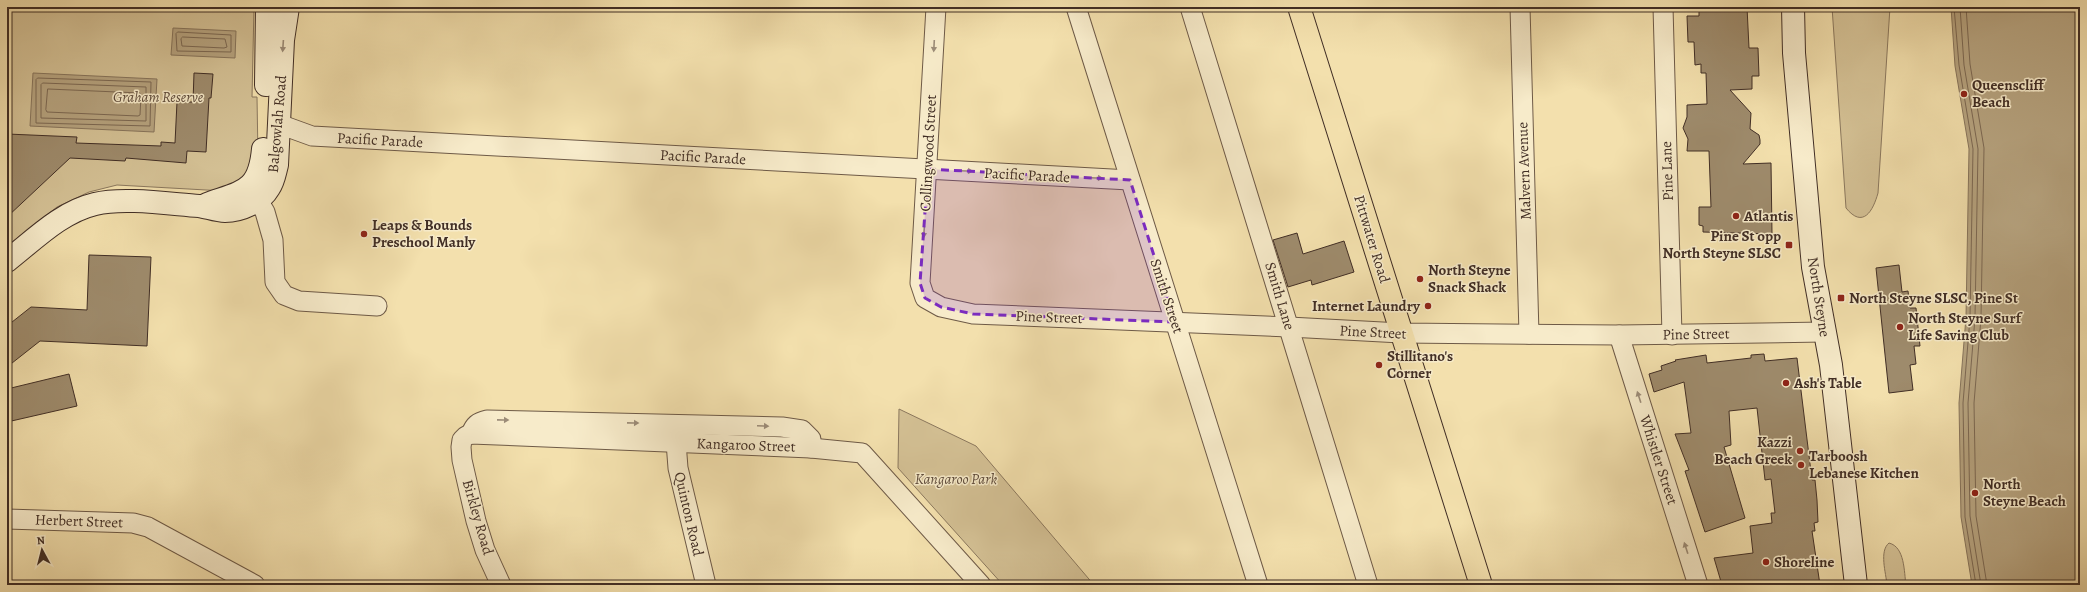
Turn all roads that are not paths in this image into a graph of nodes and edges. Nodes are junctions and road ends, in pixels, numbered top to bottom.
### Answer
1 (267, 7) edge
2 (288, 7) edge
3 (936, 7) edge
4 (1076, 7) edge
5 (1190, 7) edge
6 (1299, 7) edge
7 (1520, 7) edge
8 (1662, 7) edge
9 (1793, 7) edge
10 (279, 124) junction
11 (928, 169) junction
12 (1130, 180) junction
13 (258, 200) junction
14 (200, 206) junction
15 (7, 261) edge
16 (925, 298) joint
17 (377, 306) dead end
18 (1176, 322) junction
19 (1289, 327) junction
20 (1824, 332) junction
21 (1401, 333) junction
22 (1529, 334) junction
23 (1619, 335) junction
24 (1672, 335) junction
25 (466, 440) junction
26 (676, 442) junction
27 (811, 448) junction
28 (7, 519) edge
29 (255, 585) edge
30 (501, 585) edge
31 (706, 585) edge
32 (981, 585) edge
33 (1258, 585) edge
34 (1368, 585) edge
35 (1481, 585) edge
36 (1698, 585) edge
37 (1856, 585) edge

1 - 14 street, Balgowlah Road
2 -> 10 street, Balgowlah Road
3 -> 11 street, Collingwood Street
4 - 12 street, Smith Street
5 - 19 street, Smith Lane
6 - 21 main road, Pittwater Road
7 - 22 street, Malvern Avenue
8 - 24 street, Pine Lane
9 - 20 street, North Steyne
10 - 11 street, Pacific Parade
10 - 13 street, Balgowlah Road
11 -> 12 street, Pacific Parade
11 -> 16 street, Collingwood Street
12 - 18 street, Smith Street
13 - 14 street, Balgowlah Road
13 - 17 street
14 - 15 street, Balgowlah Road
16 - 18 street, Pine Street
18 - 19 street, Pine Street
18 - 33 street, Smith Street
19 - 21 street, Pine Street
19 - 34 street, Smith Lane
20 - 24 street, Pine Street
20 - 37 street, North Steyne
21 - 22 street, Pine Street
21 - 35 main road, Pittwater Road
22 - 23 street, Pine Street
23 - 24 street, Pine Street
36 -> 23 street, Whistler Street
25 - 26 street, Kangaroo Street
25 -> 27 street
25 - 30 street, Birkley Road
26 - 27 street, Kangaroo Street
26 - 31 street, Quinton Road
27 - 32 street, Kangaroo Street
28 - 29 street, Herbert Street

